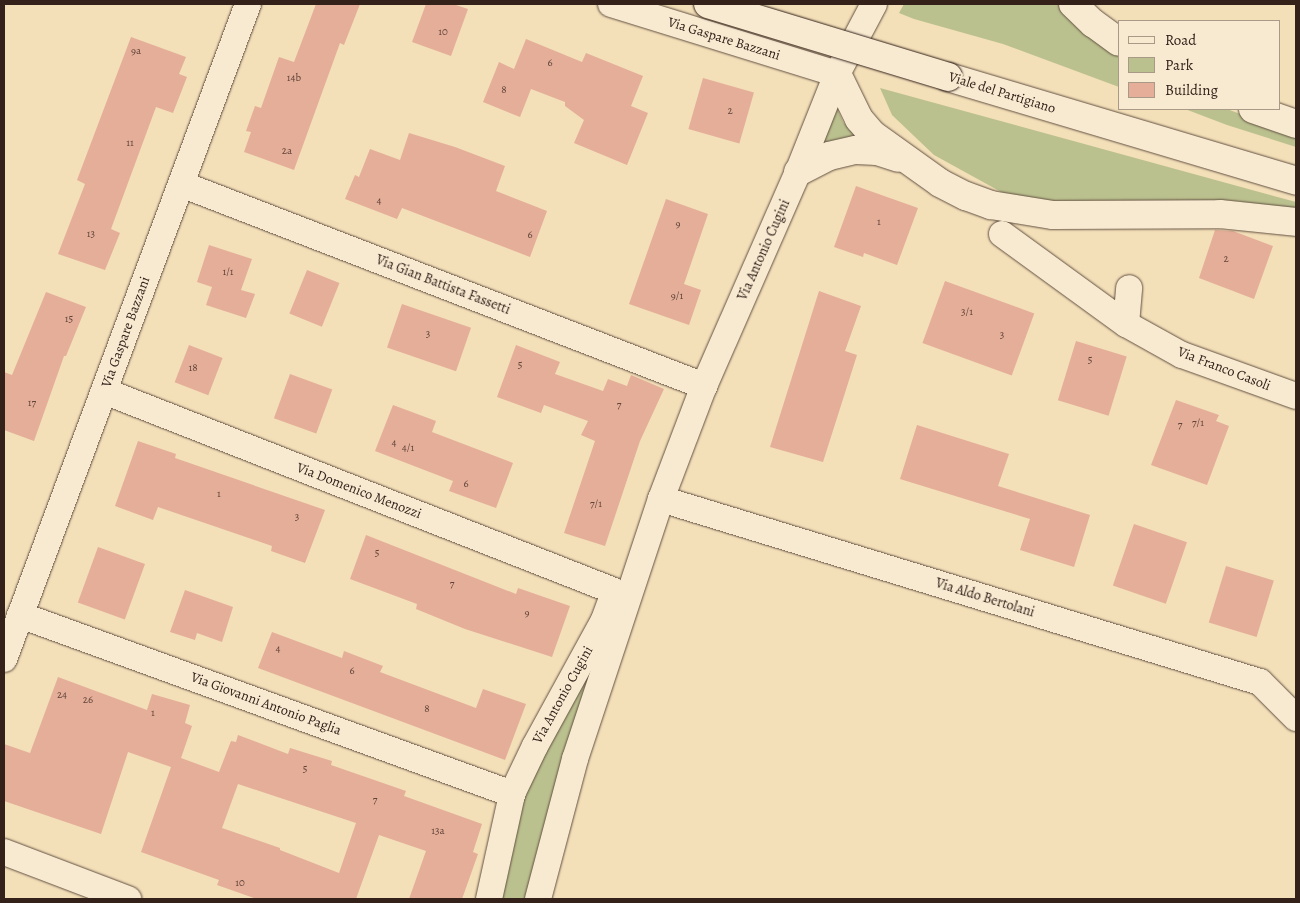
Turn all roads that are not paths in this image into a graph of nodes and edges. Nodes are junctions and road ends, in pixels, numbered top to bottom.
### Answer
1 (248, 4) edge
2 (611, 4) edge
3 (708, 4) edge
4 (874, 4) edge
5 (1073, 4) edge
6 (1118, 41) edge
7 (837, 74) junction
8 (1256, 110) edge
9 (1296, 124) edge
10 (905, 160) junction
11 (798, 172) junction
12 (1296, 181) edge
13 (181, 184) junction
14 (1296, 222) edge
15 (1002, 234) dead end
16 (1129, 288) dead end
17 (1126, 324) junction
18 (704, 386) junction
19 (104, 391) junction
20 (1296, 396) edge
21 (661, 499) junction
22 (614, 591) junction
23 (20, 615) junction
24 (4, 660) edge
25 (1296, 718) edge
26 (512, 794) junction
27 (4, 852) edge
28 (128, 899) edge
29 (490, 899) edge
30 (538, 899) edge

1 - 13 street, Via Gaspare Bazzani
2 - 7 street, Via Gaspare Bazzani
3 - 12 main road, Viale del Partigiano, bridge
4 - 7 street, Via Antonio Cugini
5 - 6 main road
7 - 10 main road
7 - 11 street, Via Antonio Cugini
8 - 9 main road
10 - 11 main road
10 - 14 main road
11 - 18 street, Via Antonio Cugini
13 - 18 street, Via Gian Battista Fassetti
13 - 19 street, Via Gaspare Bazzani
15 - 17 street, Via Franco Casoli
16 - 17 street
17 - 20 street, Via Franco Casoli
18 - 21 street, Via Antonio Cugini
19 - 22 street, Via Domenico Menozzi
19 - 23 street, Via Gaspare Bazzani
21 - 22 street, Via Antonio Cugini
21 - 25 street, Via Aldo Bertolani
21 - 30 street, Via Antonio Cugini
22 - 26 street, Via Antonio Cugini
23 - 24 street, Via Gaspare Bazzani
23 - 26 street, Via Giovanni Antonio Paglia
26 - 29 street, Via Antonio Cugini
27 - 28 street

